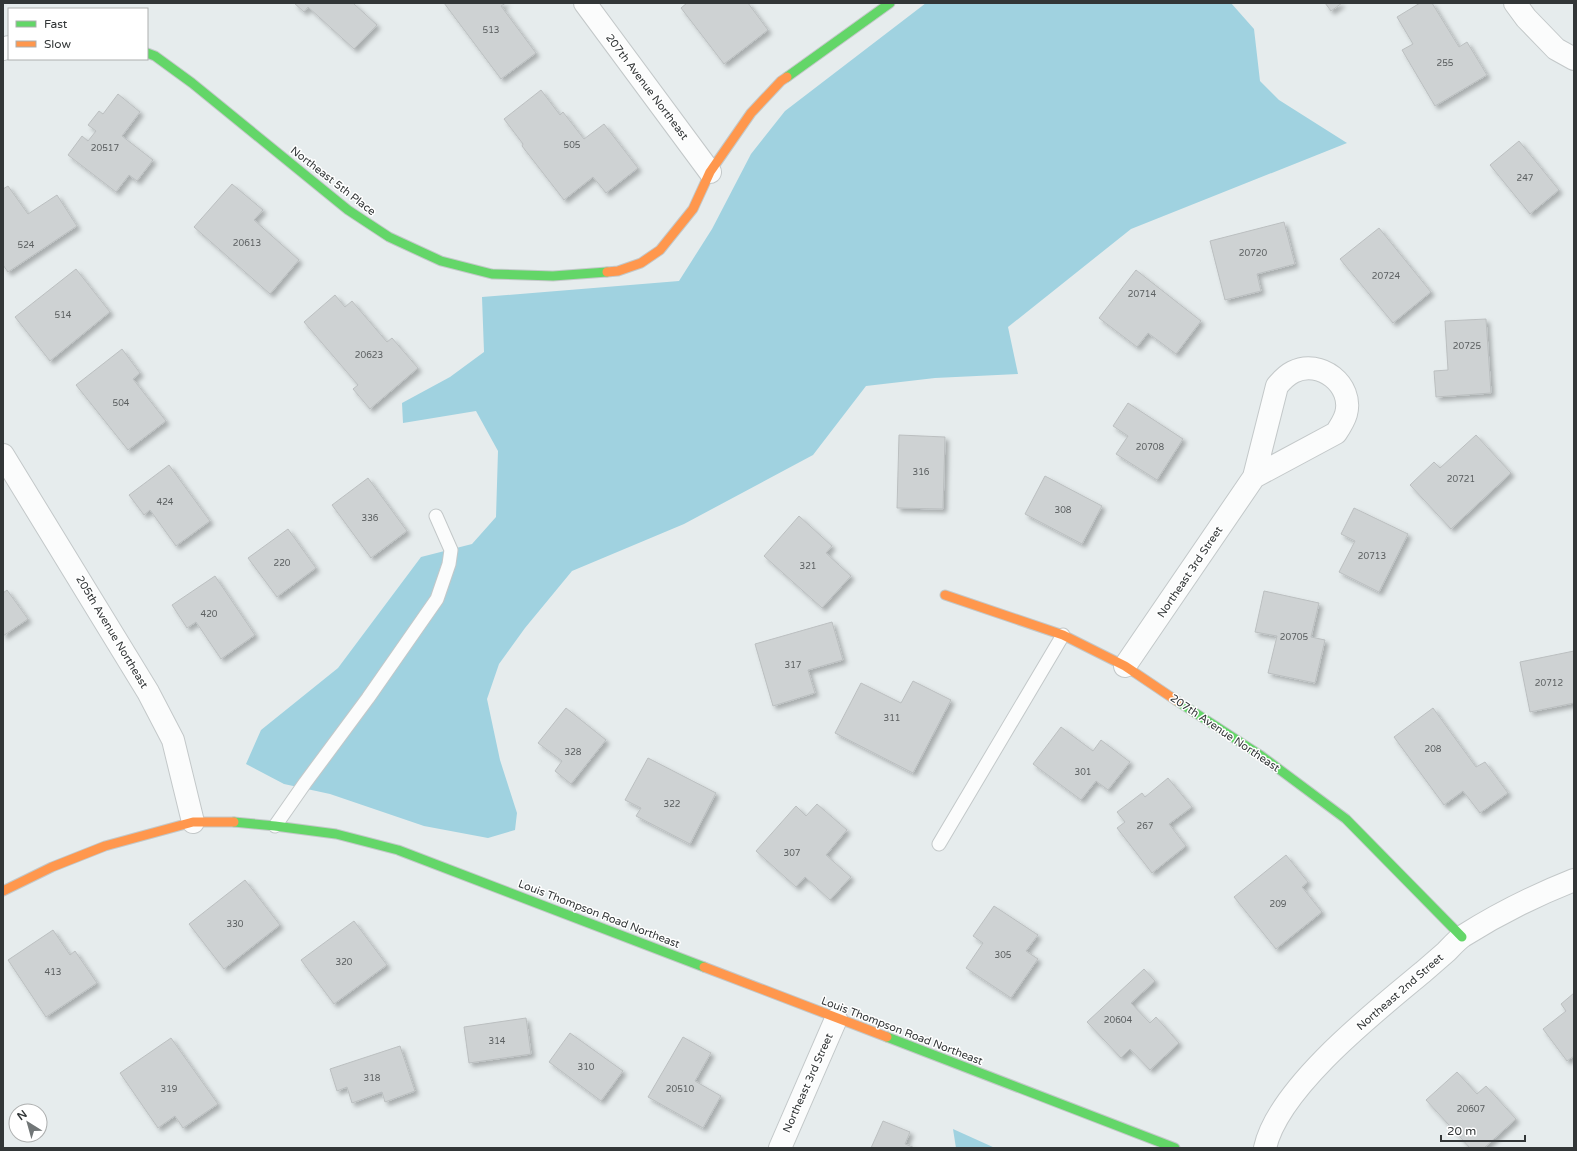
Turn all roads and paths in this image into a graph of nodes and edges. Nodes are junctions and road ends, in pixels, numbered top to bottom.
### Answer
1 (585, 3) edge
2 (890, 3) edge
3 (1515, 3) edge
4 (148, 53) edge
5 (1574, 59) edge
6 (710, 172) junction
7 (3, 455) edge
8 (1254, 477) junction
9 (436, 516) dead end
10 (945, 595) dead end
11 (1063, 635) junction
12 (1125, 666) junction
13 (193, 822) junction
14 (275, 826) junction
15 (938, 844) dead end
16 (1574, 880) edge
17 (3, 891) edge
18 (1462, 937) junction
19 (836, 1019) junction
20 (780, 1148) edge
21 (1175, 1148) edge
22 (1265, 1148) edge

1 - 6 street, 207th Avenue Northeast
2 - 6 street, Northeast 5th Place
3 - 5 street
4 - 6 street, Northeast 5th Place
7 - 13 street, 205th Avenue Northeast
8 - 8 street, Northeast 3rd Street
8 - 12 street, Northeast 3rd Street
9 - 14 lane
10 - 11 street, 207th Avenue Northeast
11 - 12 street, 207th Avenue Northeast
11 - 15 lane
12 - 18 street, 207th Avenue Northeast
13 - 14 street, Louis Thompson Road Northeast
13 - 17 street, Louis Thompson Road Northeast
14 - 19 street, Louis Thompson Road Northeast
16 - 18 street, Northeast 2nd Street
18 - 22 street, Northeast 2nd Street
19 - 20 street, Northeast 3rd Street
19 - 21 street, Louis Thompson Road Northeast

